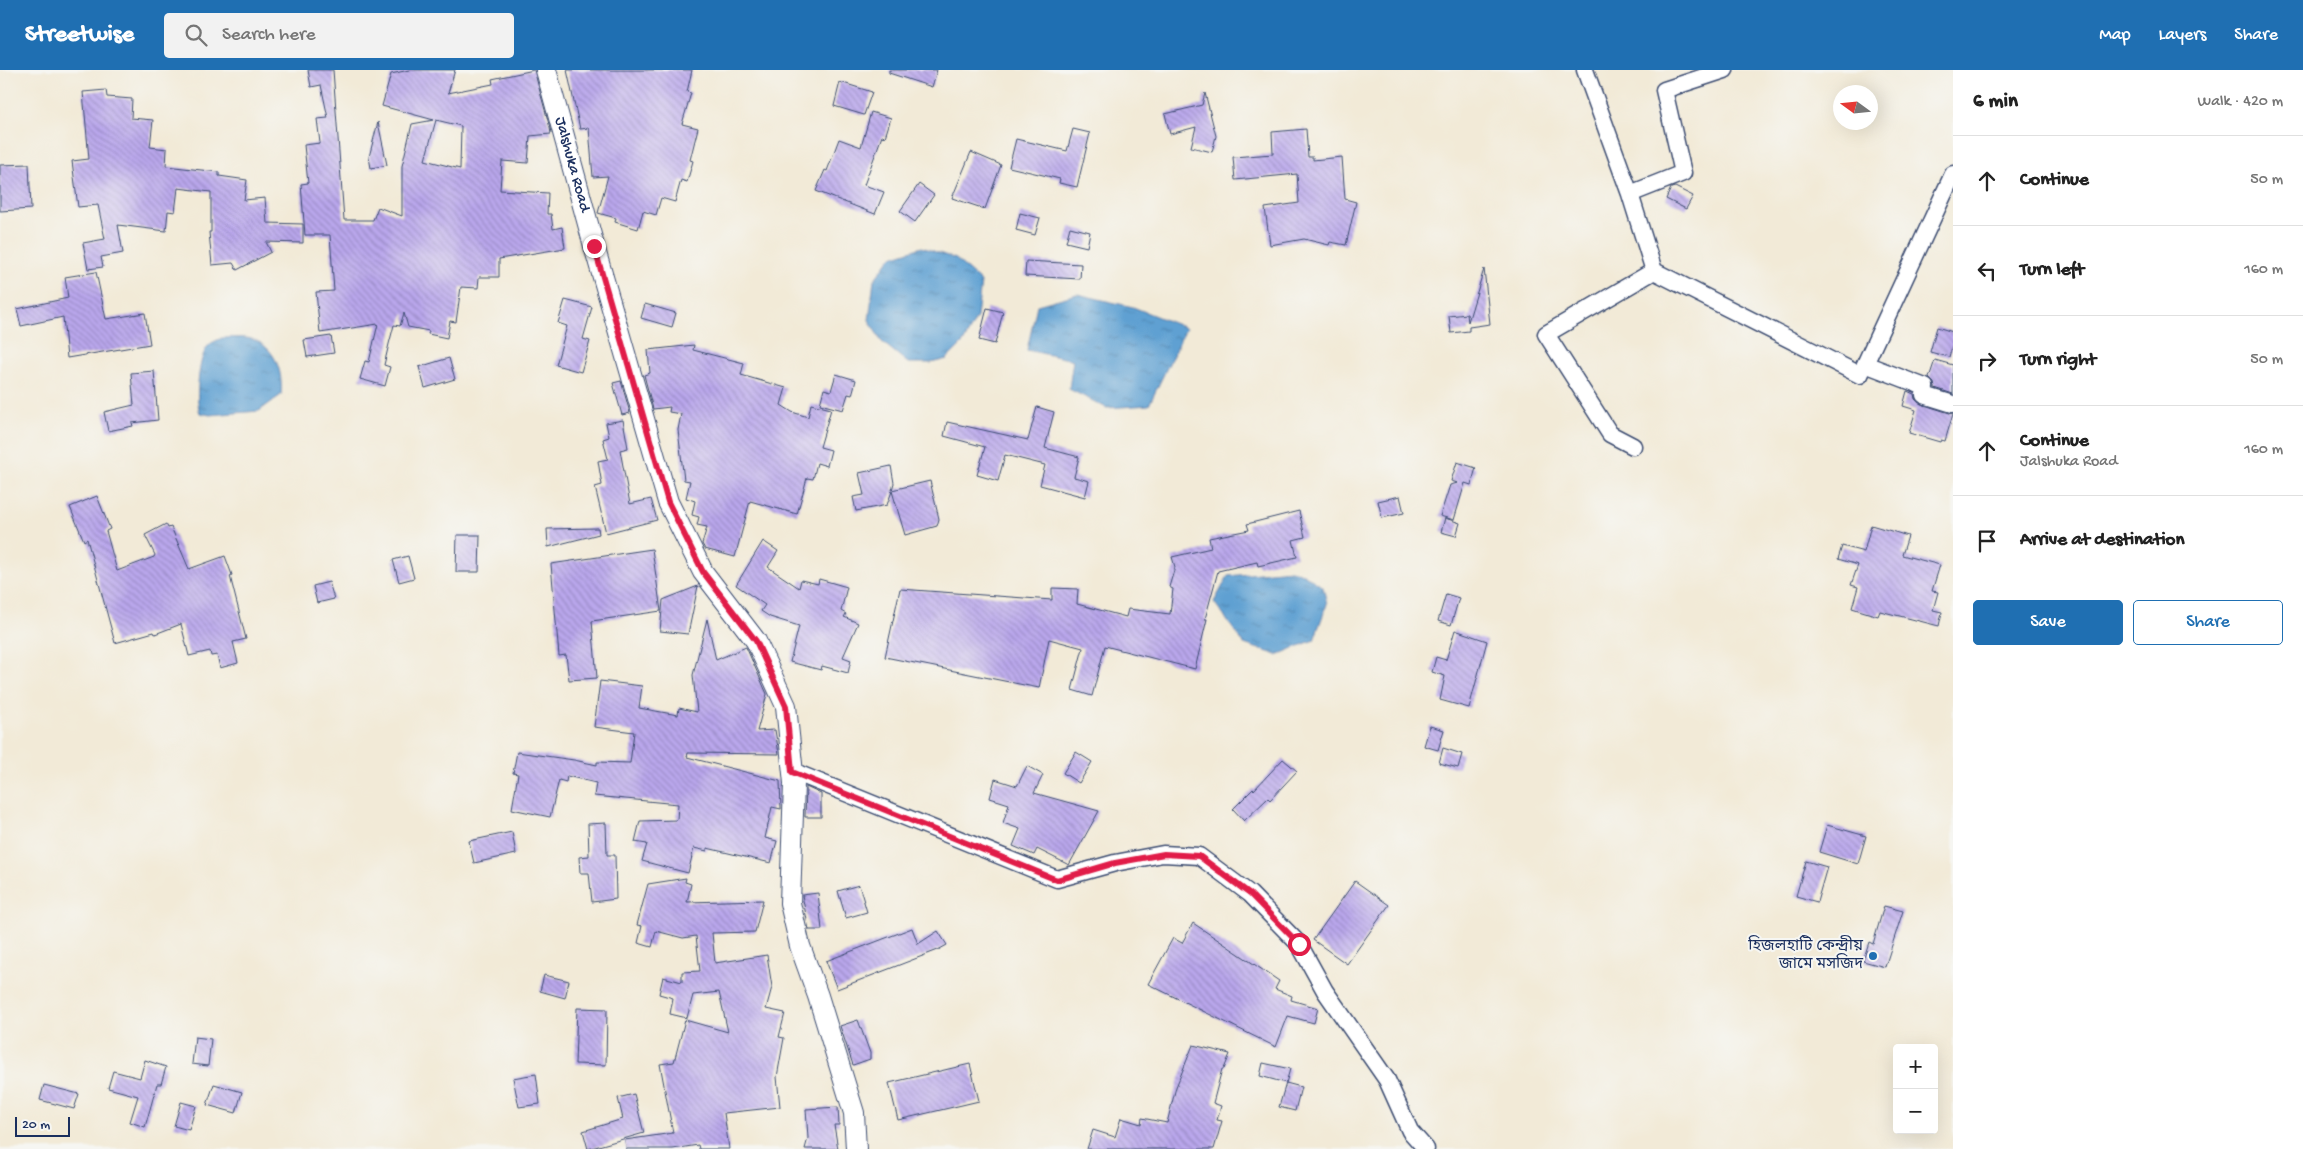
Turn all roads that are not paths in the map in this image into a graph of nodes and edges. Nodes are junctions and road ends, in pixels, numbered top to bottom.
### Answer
1 (546, 70) edge
2 (1585, 70) edge
3 (1725, 70) edge
4 (1953, 174) edge
5 (1630, 194) junction
6 (1654, 271) junction
7 (1865, 364) junction
8 (1953, 404) edge
9 (1633, 446) dead end
10 (792, 772) junction
11 (856, 1149) edge
12 (1426, 1149) edge

1 - 10 street, Jalshuka Road
2 - 5 street
3 - 5 street
4 - 7 street
5 - 6 street
6 - 7 street
6 - 9 street
7 - 8 street
10 - 11 street, Jalshuka Road
10 - 12 street

